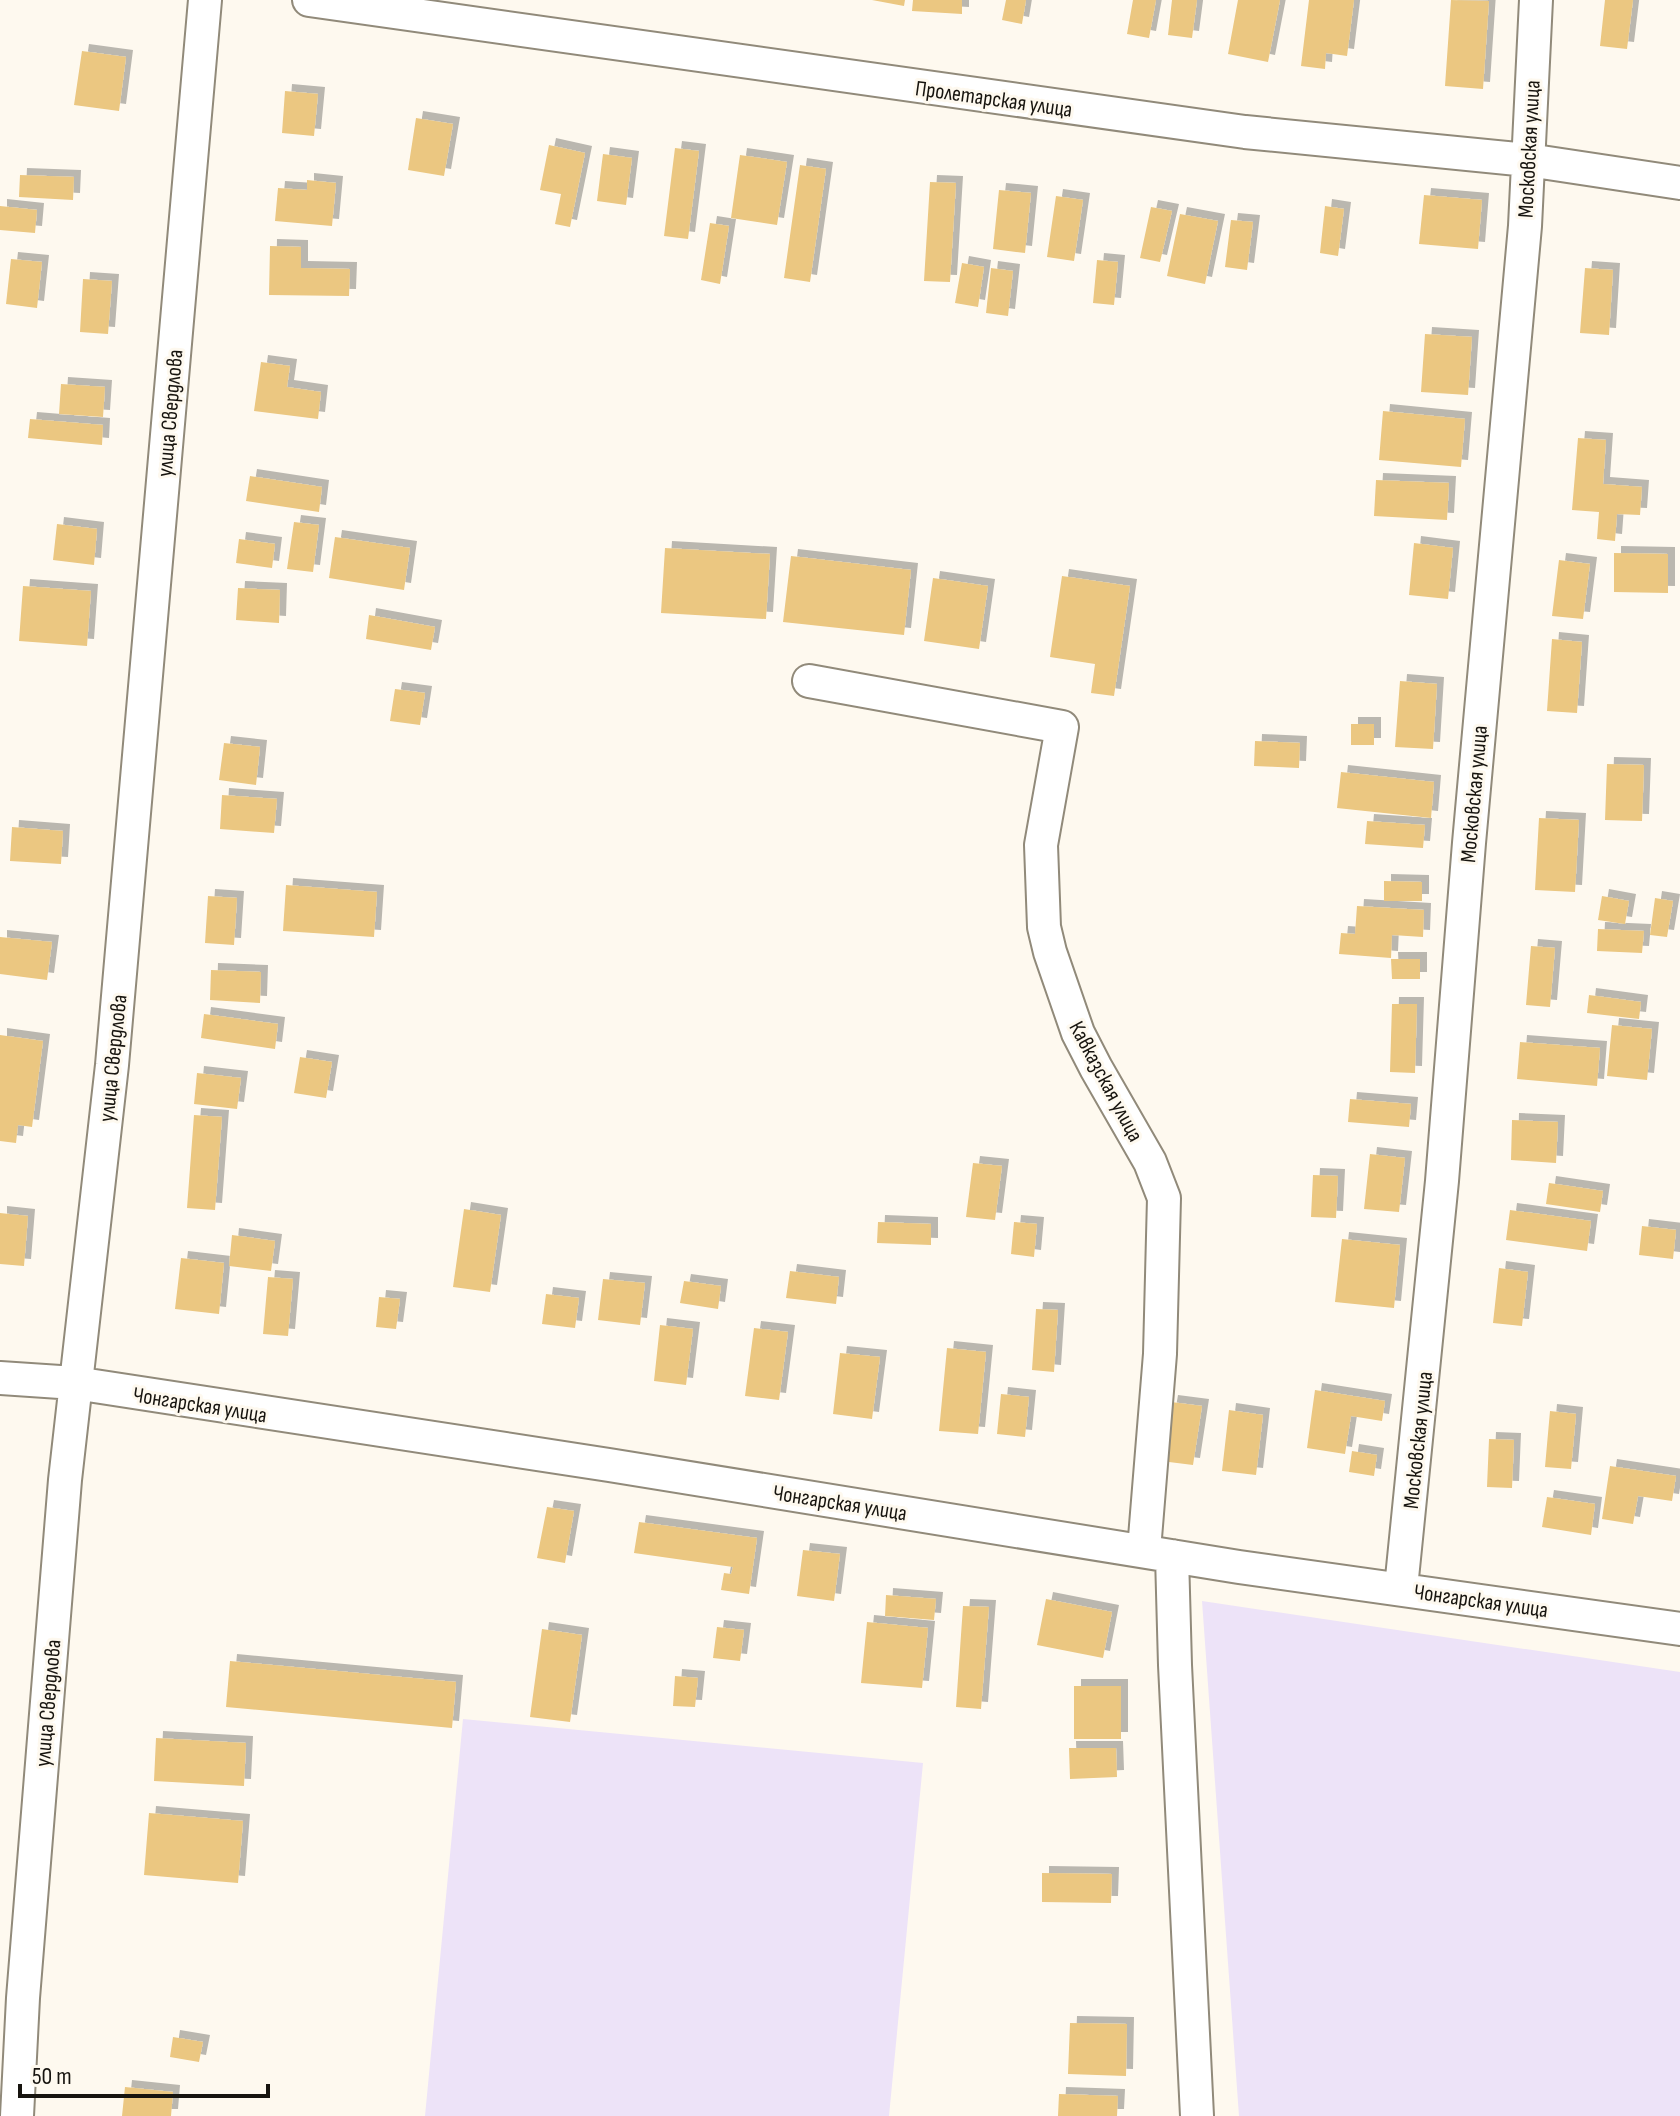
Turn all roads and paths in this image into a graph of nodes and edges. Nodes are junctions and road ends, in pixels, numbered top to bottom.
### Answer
1 (205, 0) edge
2 (309, 0) edge
3 (1536, 0) edge
4 (1528, 160) junction
5 (1680, 183) edge
6 (809, 681) dead end
7 (0, 1378) edge
8 (75, 1383) junction
9 (1158, 1553) junction
10 (1401, 1588) junction
11 (1680, 1629) edge
12 (17, 2116) edge
13 (1197, 2116) edge

1 - 8 street, улица Свердлова
2 - 4 street, Пролетарская улица
3 - 4 street, Московская улица
4 - 5 street, Пролетарская улица
4 - 10 street, Московская улица
6 - 9 street, Кавказская улица
7 - 8 street, Чонгарская улица
8 - 9 street, Чонгарская улица
8 - 12 street, улица Свердлова
9 - 10 street, Чонгарская улица
9 - 13 street
10 - 11 street, Чонгарская улица

